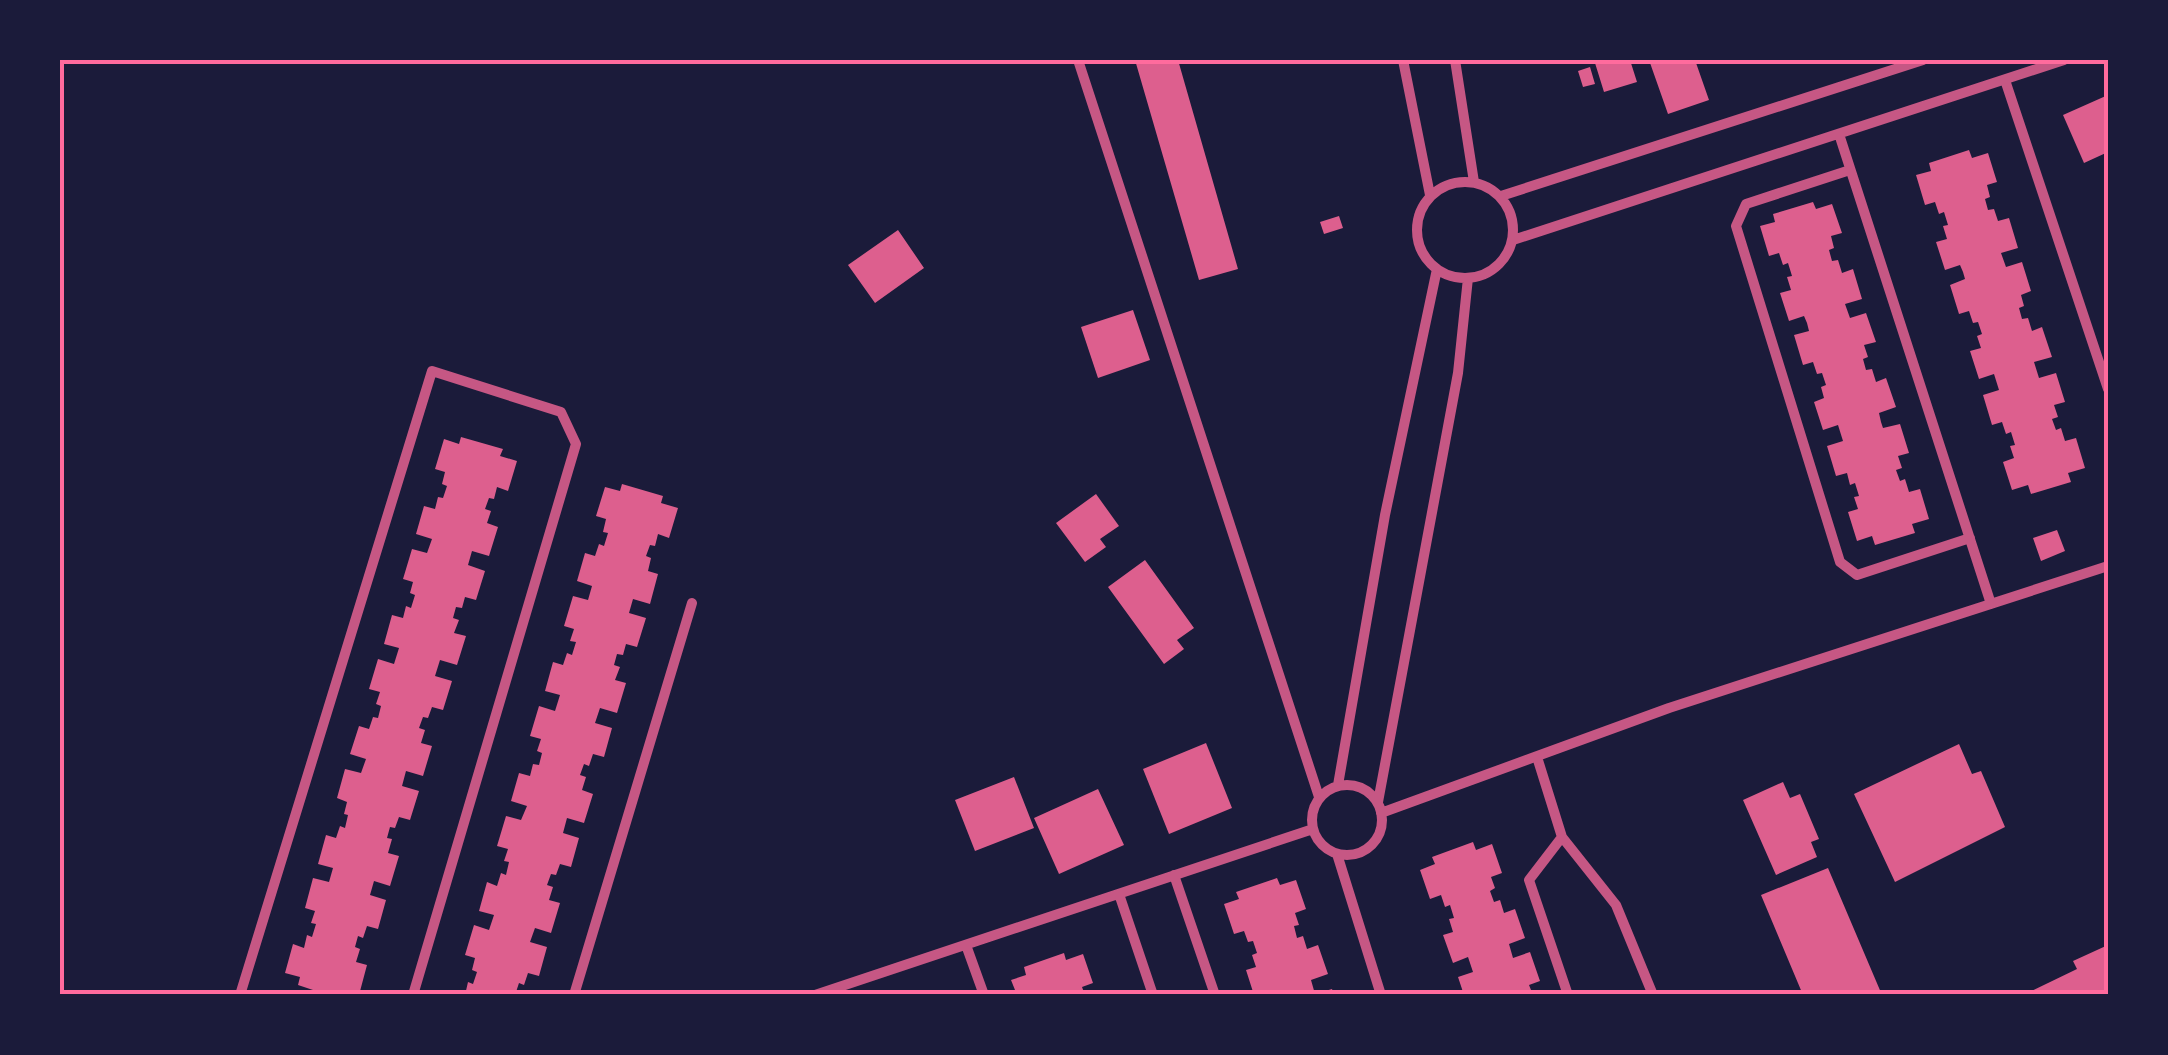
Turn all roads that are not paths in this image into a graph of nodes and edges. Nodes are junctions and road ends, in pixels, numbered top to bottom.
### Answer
1 (1078, 60) edge
2 (1403, 60) edge
3 (1455, 60) edge
4 (1923, 60) edge
5 (2064, 60) edge
6 (2005, 80) junction
7 (1838, 134) junction
8 (1850, 170) junction
9 (1474, 182) junction
10 (1430, 196) junction
11 (1500, 196) junction
12 (1513, 240) junction
13 (1436, 269) junction
14 (1468, 278) junction
15 (2108, 388) edge
16 (1970, 538) junction
17 (2108, 566) edge
18 (692, 604) dead end
19 (1992, 604) junction
20 (1536, 756) junction
21 (1338, 786) junction
22 (1320, 797) junction
23 (1380, 808) junction
24 (1313, 829) junction
25 (1562, 837) junction
26 (1337, 854) junction
27 (1174, 875) junction
28 (1119, 894) junction
29 (966, 944) junction
30 (240, 995) edge
31 (413, 995) edge
32 (574, 995) edge
33 (816, 995) edge
34 (984, 995) edge
35 (1154, 995) edge
36 (1215, 995) edge
37 (1382, 995) edge
38 (1568, 995) edge
39 (1653, 995) edge

1 - 22 street
2 - 10 street
3 - 9 street
4 - 11 street
5 - 6 street
6 - 7 street
6 - 15 street
7 - 8 street
7 - 12 street
8 - 16 street
8 - 16 street
9 - 10 street
9 - 11 street
10 - 13 street
11 - 12 street
12 - 14 street
13 - 14 street
13 - 21 street
14 - 23 street
16 - 19 street
17 - 19 street
18 - 32 street
19 - 20 street
20 - 23 street
20 - 25 street
21 - 22 street
21 - 23 street
22 - 24 street
23 - 26 street
24 - 26 street
24 - 27 street
25 - 38 street
25 - 39 street
26 - 37 street
27 - 28 street
27 - 36 street
28 - 29 street
28 - 35 street
29 - 33 street
29 - 34 street
30 - 31 street

